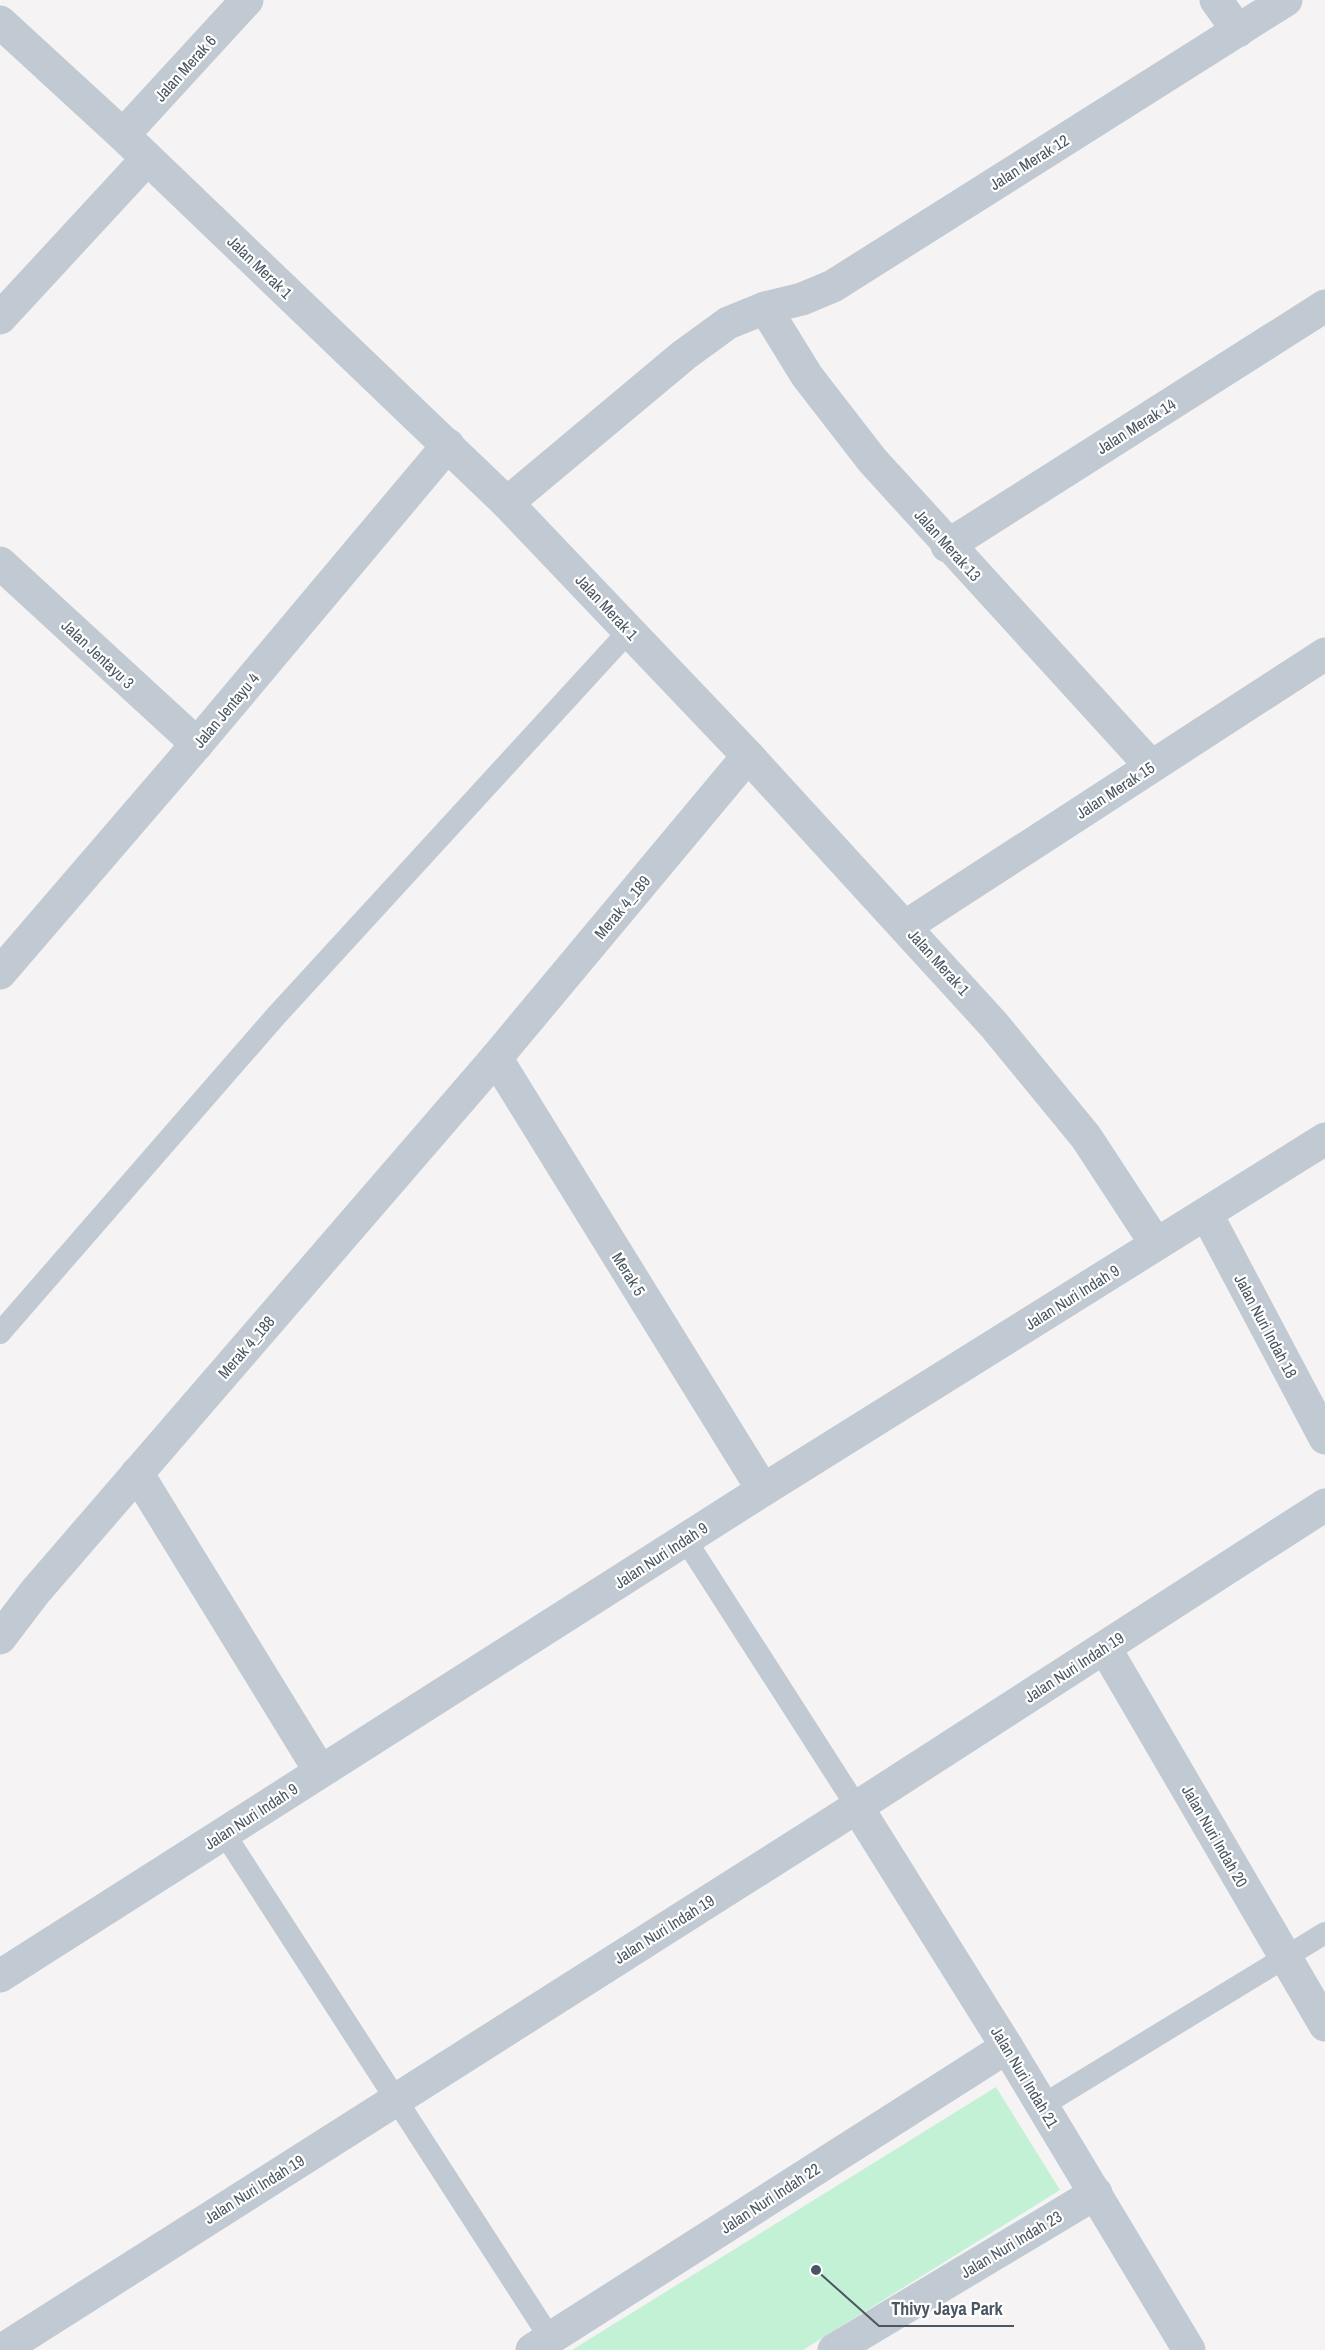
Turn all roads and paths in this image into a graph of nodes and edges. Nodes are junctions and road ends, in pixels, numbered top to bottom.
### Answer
1 (247, 0) edge
2 (1216, 0) edge
3 (1286, 0) edge
4 (0, 22) edge
5 (1238, 31) junction
6 (123, 135) junction
7 (147, 159) junction
8 (1325, 306) edge
9 (765, 308) junction
10 (0, 318) edge
11 (448, 445) junction
12 (507, 502) junction
13 (947, 546) junction
14 (0, 563) edge
15 (629, 631) junction
16 (1325, 654) edge
17 (197, 744) junction
18 (748, 756) junction
19 (1151, 766) junction
20 (906, 926) junction
21 (0, 973) edge
22 (496, 1058) junction
23 (1325, 1139) edge
24 (1207, 1215) junction
25 (1156, 1244) junction
26 (0, 1333) edge
27 (1325, 1438) edge
28 (137, 1473) junction
29 (763, 1490) junction
30 (1325, 1505) edge
31 (685, 1539) junction
32 (0, 1638) edge
33 (1105, 1648) junction
34 (321, 1771) junction
35 (857, 1807) junction
36 (225, 1833) junction
37 (1325, 1933) edge
38 (1285, 1957) junction
39 (2, 1971) edge
40 (1325, 2025) edge
41 (1007, 2047) junction
42 (396, 2099) junction
43 (1043, 2105) junction
44 (1096, 2193) junction
45 (542, 2344) edge
46 (2, 2350) edge
47 (834, 2350) edge
48 (1189, 2350) edge

1 - 6 street, Jalan Merak 6
2 - 5 street
3 - 5 street, Jalan Merak 12
4 - 6 street, Jalan Merak 1
5 - 9 street, Jalan Merak 12
6 - 7 street, Jalan Merak 1
7 - 10 street
7 - 11 street, Jalan Merak 1
8 - 13 street, Jalan Merak 14
9 - 12 street, Jalan Merak 12
9 - 13 street, Jalan Merak 13
11 - 12 street, Jalan Merak 1
11 - 17 street, Jalan Jentayu 4
12 - 15 street, Jalan Merak 1
13 - 19 street, Jalan Merak 13
14 - 17 street, Jalan Jentayu 3
15 - 18 street, Jalan Merak 1
15 - 26 lane
16 - 19 street, Jalan Merak 15
17 - 21 street, Jalan Jentayu 4
18 - 20 street, Jalan Merak 1
18 - 22 street, Merak 4_189
19 - 20 street, Jalan Merak 15
20 - 25 street, Jalan Merak 1
22 - 28 street, Merak 4_188
22 - 29 street, Merak 5
23 - 24 street, Jalan Nuri Indah 9
24 - 25 street, Jalan Nuri Indah 9
24 - 27 street, Jalan Nuri Indah 18
25 - 29 street, Jalan Nuri Indah 9
28 - 32 street, Merak 4_188
28 - 34 street
29 - 31 street, Jalan Nuri Indah 9
30 - 33 street, Jalan Nuri Indah 19
31 - 34 street, Jalan Nuri Indah 9
31 - 35 lane
33 - 35 street, Jalan Nuri Indah 19
33 - 38 street, Jalan Nuri Indah 20
34 - 36 street, Jalan Nuri Indah 9
35 - 41 street, Jalan Nuri Indah 21
35 - 42 street, Jalan Nuri Indah 19
36 - 39 street, Jalan Nuri Indah 9
36 - 42 lane
37 - 38 lane
38 - 40 street, Jalan Nuri Indah 20
38 - 43 lane
41 - 43 street, Jalan Nuri Indah 21
41 - 45 street, Jalan Nuri Indah 22
42 - 45 lane
42 - 46 street, Jalan Nuri Indah 19
43 - 44 street, Jalan Nuri Indah 21
44 - 47 street, Jalan Nuri Indah 23
44 - 48 street, Jalan Nuri Indah 21

